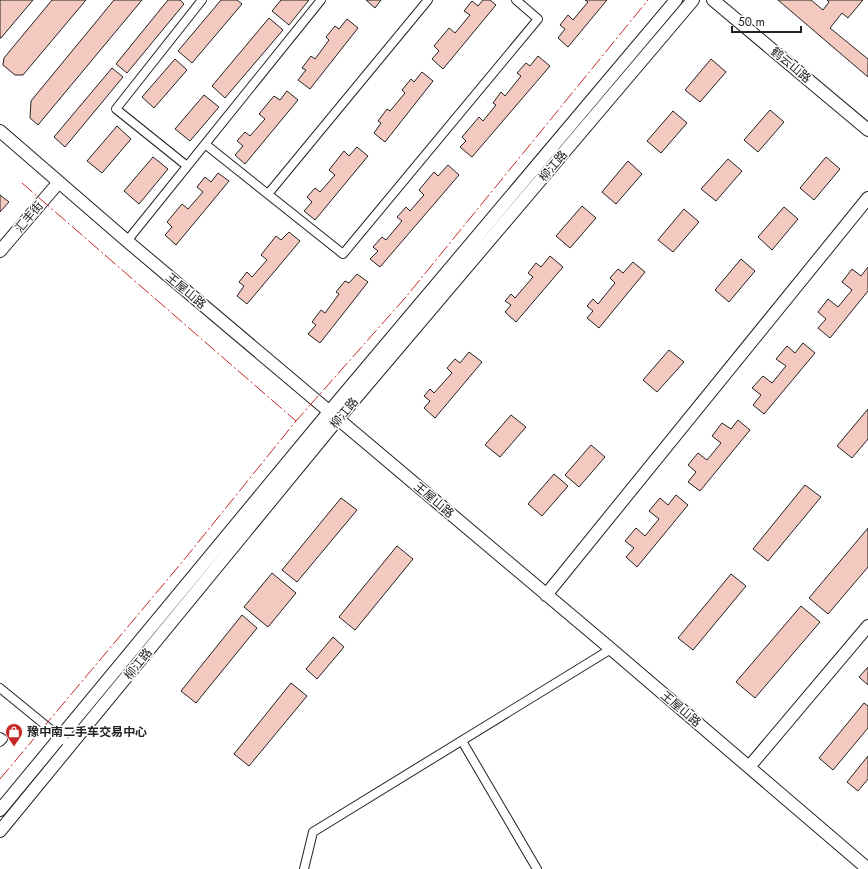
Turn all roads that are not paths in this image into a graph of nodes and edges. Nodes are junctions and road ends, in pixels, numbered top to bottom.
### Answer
1 (202, 0) edge
2 (321, 0) edge
3 (428, 0) edge
4 (516, 0) edge
5 (676, 0) edge
6 (693, 0) edge
7 (714, 0) edge
8 (868, 130) edge
9 (0, 131) edge
10 (205, 144) junction
11 (187, 166) junction
12 (59, 182) junction
13 (268, 194) junction
14 (868, 198) edge
15 (126, 241) junction
16 (0, 251) edge
17 (334, 416) junction
18 (546, 595) junction
19 (868, 626) edge
20 (611, 649) junction
21 (0, 688) edge
22 (0, 737) edge
23 (60, 737) junction
24 (462, 741) junction
25 (0, 742) edge
26 (71, 746) junction
27 (750, 767) junction
28 (0, 810) edge
29 (0, 831) edge
30 (304, 869) edge
31 (537, 869) edge
32 (868, 869) edge

1 - 11 street
2 - 10 street
3 - 13 street
4 - 13 street
5 - 17 street, 柳江路
6 - 17 street, 柳江路
7 - 8 street, 鹤云山路
9 - 12 street, 王屋山路
10 - 11 street
10 - 13 street
11 - 15 street
12 - 15 street, 王屋山路
12 - 16 street, 汇丰街
14 - 18 street
15 - 17 street, 王屋山路
17 - 18 street, 王屋山路
17 - 23 street, 柳江路
17 - 26 street, 柳江路
18 - 20 street, 王屋山路
19 - 27 street
20 - 24 street
20 - 27 street, 王屋山路
21 - 23 street
22 - 25 street
23 - 26 street
23 - 28 street, 柳江路
24 - 30 street
24 - 31 street
26 - 29 street, 柳江路
27 - 32 street, 王屋山路

